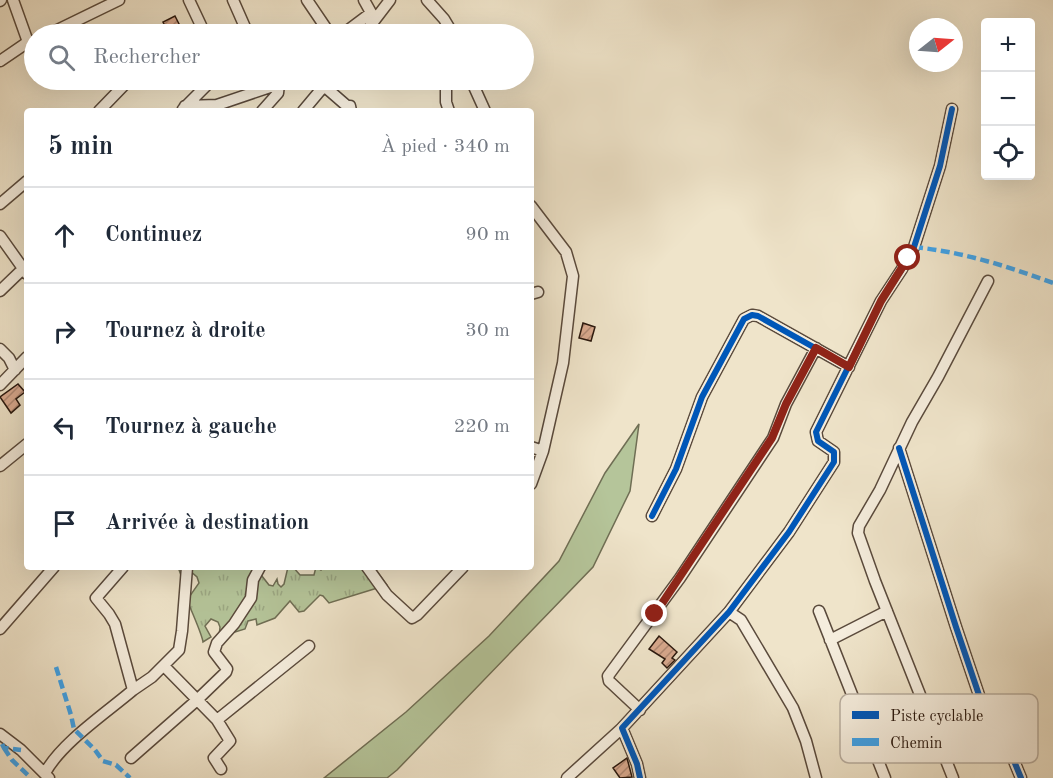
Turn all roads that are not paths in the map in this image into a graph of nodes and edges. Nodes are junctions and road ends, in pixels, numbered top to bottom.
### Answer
1 (13, 0) edge
2 (119, 0) edge
3 (189, 0) edge
4 (233, 0) edge
5 (307, 0) edge
6 (364, 0) edge
7 (390, 0) edge
8 (427, 0) edge
9 (373, 17) junction
10 (70, 24) edge
11 (201, 24) edge
12 (244, 24) edge
13 (323, 24) edge
14 (361, 24) edge
15 (369, 24) edge
16 (445, 24) edge
17 (24, 25) edge
18 (24, 46) edge
19 (0, 62) edge
20 (119, 90) edge
21 (202, 90) edge
22 (256, 90) edge
23 (278, 90) edge
24 (320, 90) edge
25 (332, 90) edge
26 (446, 90) edge
27 (476, 90) edge
28 (102, 108) edge
29 (184, 108) edge
30 (192, 108) edge
31 (265, 108) edge
32 (305, 108) edge
33 (350, 108) edge
34 (445, 108) edge
35 (484, 108) edge
36 (952, 109) dead end
37 (24, 184) edge
38 (0, 204) edge
39 (534, 210) edge
40 (0, 236) edge
41 (24, 266) edge
42 (24, 270) edge
43 (988, 281) dead end
44 (0, 291) edge
45 (816, 348) junction
46 (0, 349) edge
47 (24, 360) edge
48 (849, 367) junction
49 (15, 370) junction
50 (0, 385) edge
51 (24, 446) edge
52 (534, 448) edge
53 (899, 448) junction
54 (543, 451) junction
55 (0, 466) edge
56 (534, 476) edge
57 (652, 516) dead end
58 (51, 570) edge
59 (120, 570) edge
60 (187, 570) edge
61 (258, 570) edge
62 (369, 570) edge
63 (460, 570) edge
64 (819, 611) dead end
65 (887, 611) junction
66 (729, 612) junction
67 (0, 629) edge
68 (830, 640) junction
69 (309, 646) dead end
70 (164, 666) junction
71 (133, 690) junction
72 (852, 694) edge
73 (920, 694) edge
74 (979, 694) edge
75 (197, 700) junction
76 (640, 710) junction
77 (217, 720) junction
78 (622, 728) junction
79 (0, 734) edge
80 (131, 758) dead end
81 (879, 763) edge
82 (947, 763) edge
83 (1015, 763) edge
84 (221, 769) dead end
85 (47, 776) edge
86 (567, 778) edge
87 (640, 778) edge
88 (816, 778) edge
89 (885, 778) edge
90 (953, 778) edge
91 (1021, 778) edge

1 - 17 street
2 - 10 street
3 - 11 street
4 - 12 street
5 - 13 street
6 - 9 street
7 - 9 street
8 - 16 street
9 - 14 street
9 - 15 street
18 - 19 street
20 - 28 street
21 - 29 street
22 - 30 street
23 - 31 street
24 - 32 street
25 - 33 street
26 - 34 street
27 - 35 street
36 - 48 street
37 - 38 street
39 - 54 street
40 - 41 street
42 - 44 street
43 - 53 street
45 - 48 street
45 - 57 street
45 - 76 street
46 - 49 street
47 - 49 street
48 - 66 street
49 - 50 street
51 - 55 street
52 - 54 street
53 - 65 street
53 - 74 street
54 - 56 street
58 - 67 street
59 - 71 street
60 - 70 street
61 - 75 street
62 - 63 street
64 - 68 street
65 - 68 street
65 - 73 street
66 - 76 street
66 - 88 street
68 - 72 street
69 - 77 street
70 - 71 street
70 - 75 street
71 - 85 street
75 - 77 street
75 - 80 street
76 - 78 street
77 - 84 street
78 - 86 street
78 - 87 street
79 - 85 street
81 - 89 street
82 - 90 street
83 - 91 street

